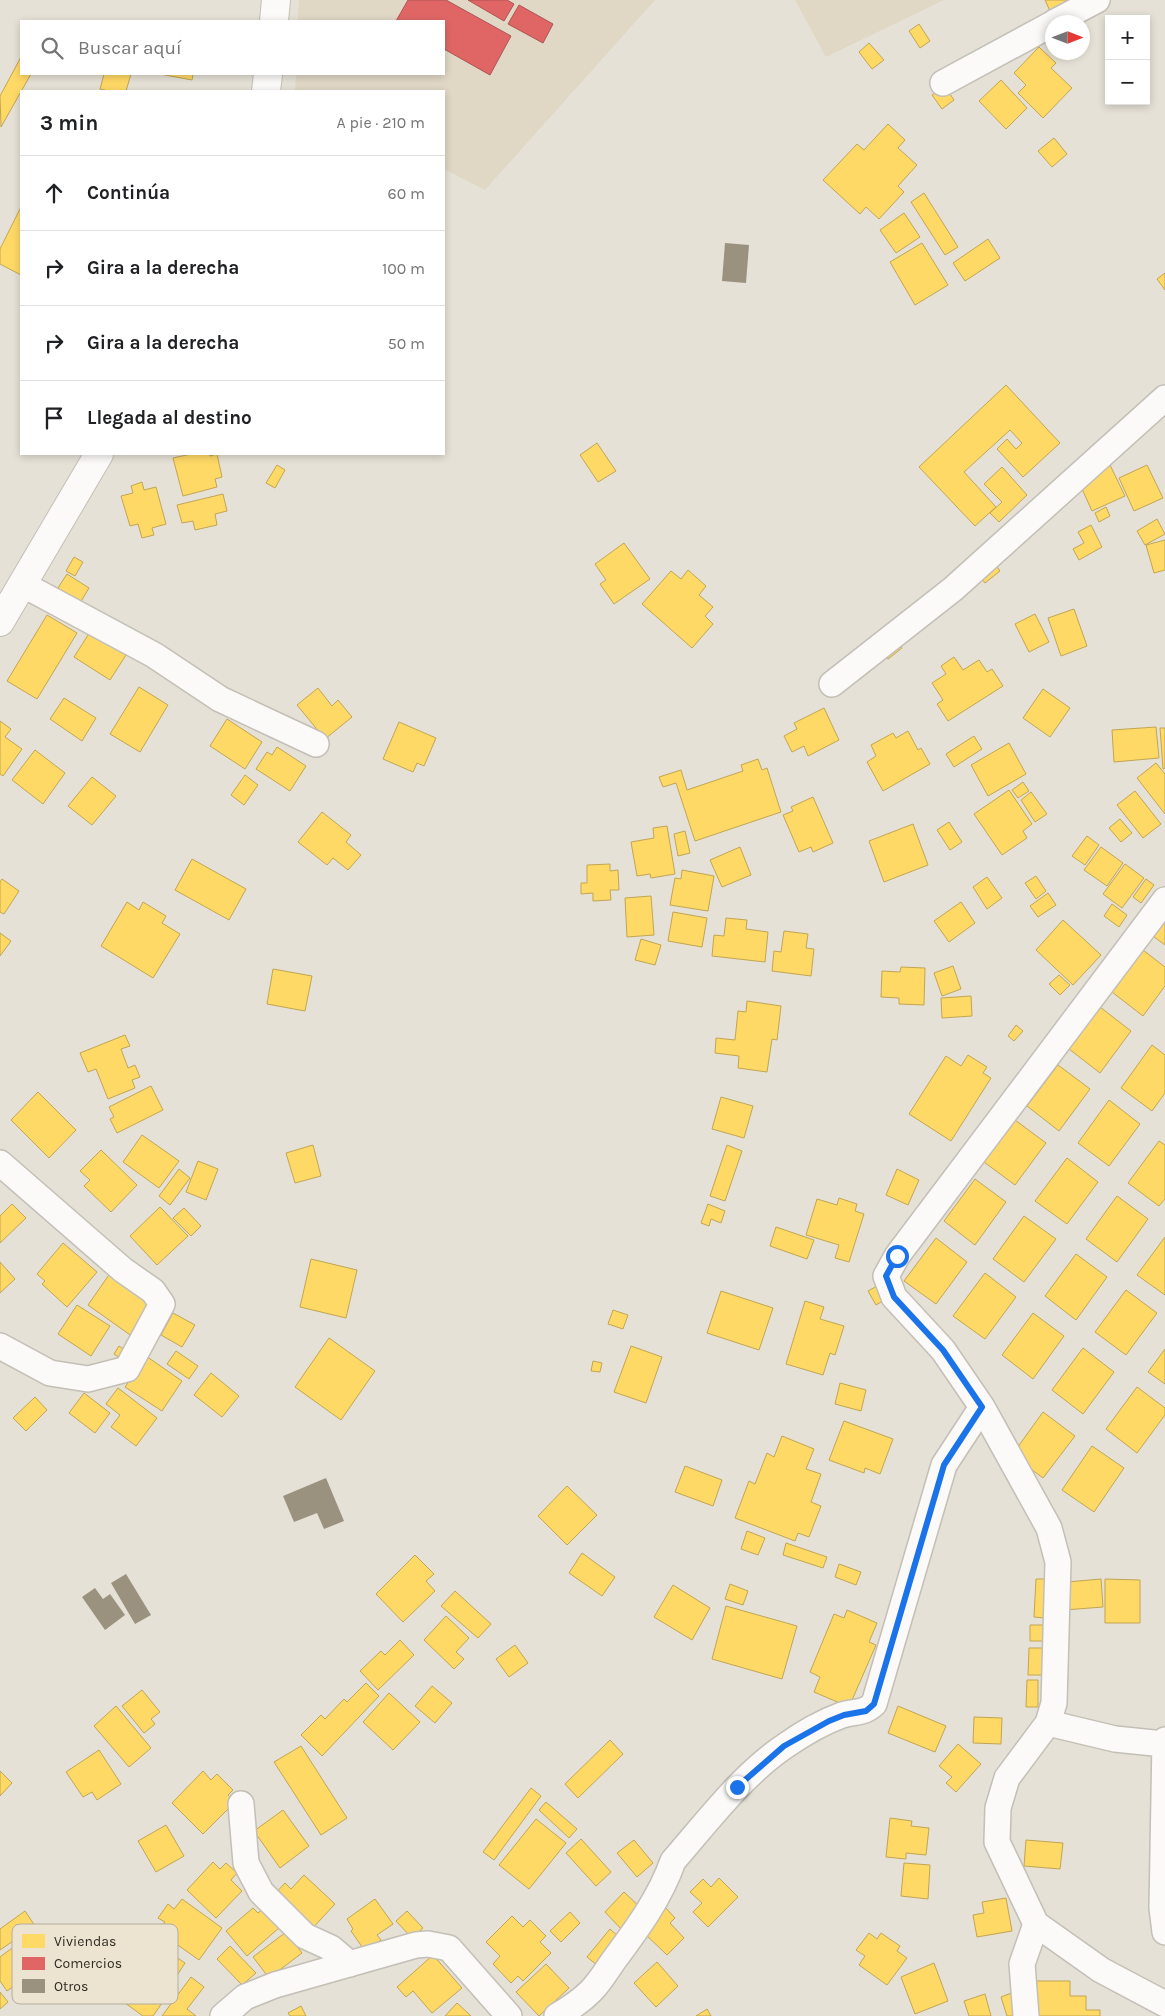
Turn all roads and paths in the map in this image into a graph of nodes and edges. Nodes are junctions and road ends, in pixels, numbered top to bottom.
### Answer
1 (276, 0) edge
2 (1097, 0) edge
3 (1069, 15) edge
4 (274, 20) edge
5 (1045, 28) edge
6 (268, 75) edge
7 (943, 83) dead end
8 (266, 90) edge
9 (1165, 398) edge
10 (98, 455) edge
11 (22, 584) junction
12 (0, 622) edge
13 (832, 684) dead end
14 (316, 744) dead end
15 (1165, 900) edge
16 (0, 1164) edge
17 (0, 1346) edge
18 (982, 1407) junction
19 (1048, 1724) junction
20 (1165, 1740) edge
21 (1164, 1744) edge
22 (241, 1804) dead end
23 (1036, 1924) junction
24 (1165, 1932) edge
25 (350, 1964) junction
26 (1165, 2004) edge
27 (223, 2016) edge
28 (509, 2016) edge
29 (557, 2016) edge
30 (1026, 2016) edge

1 - 4 main road
2 - 3 street
5 - 7 street
6 - 8 main road
9 - 13 street
10 - 11 main road
11 - 12 main road
11 - 14 street
15 - 18 street
16 - 17 street
18 - 19 street
18 - 29 street
19 - 21 street
19 - 23 street
20 - 21 street
21 - 24 street
22 - 25 street
23 - 26 street
23 - 30 street
25 - 27 street
25 - 28 street

